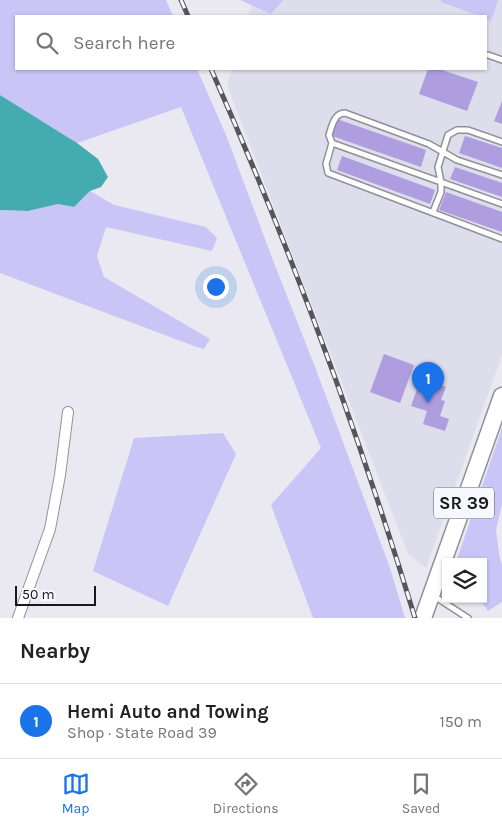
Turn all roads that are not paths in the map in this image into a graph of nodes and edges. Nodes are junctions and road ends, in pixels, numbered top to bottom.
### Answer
1 (488, 54) dead end
2 (502, 60) edge
3 (502, 142) edge
4 (332, 143) junction
5 (442, 153) junction
6 (502, 175) edge
7 (442, 182) junction
8 (502, 204) edge
9 (433, 212) junction
10 (502, 239) edge
11 (502, 396) edge
12 (68, 412) dead end
13 (431, 594) junction
14 (18, 618) edge
15 (422, 618) edge
16 (468, 618) edge

1 - 2 lane
3 - 5 lane
4 - 5 lane
4 - 7 lane
4 - 9 lane
5 - 6 lane
5 - 7 lane
7 - 8 lane
7 - 9 lane
9 - 10 lane
11 - 13 main road, SR 39
12 - 14 street
13 - 15 main road, SR 39
13 - 16 lane

